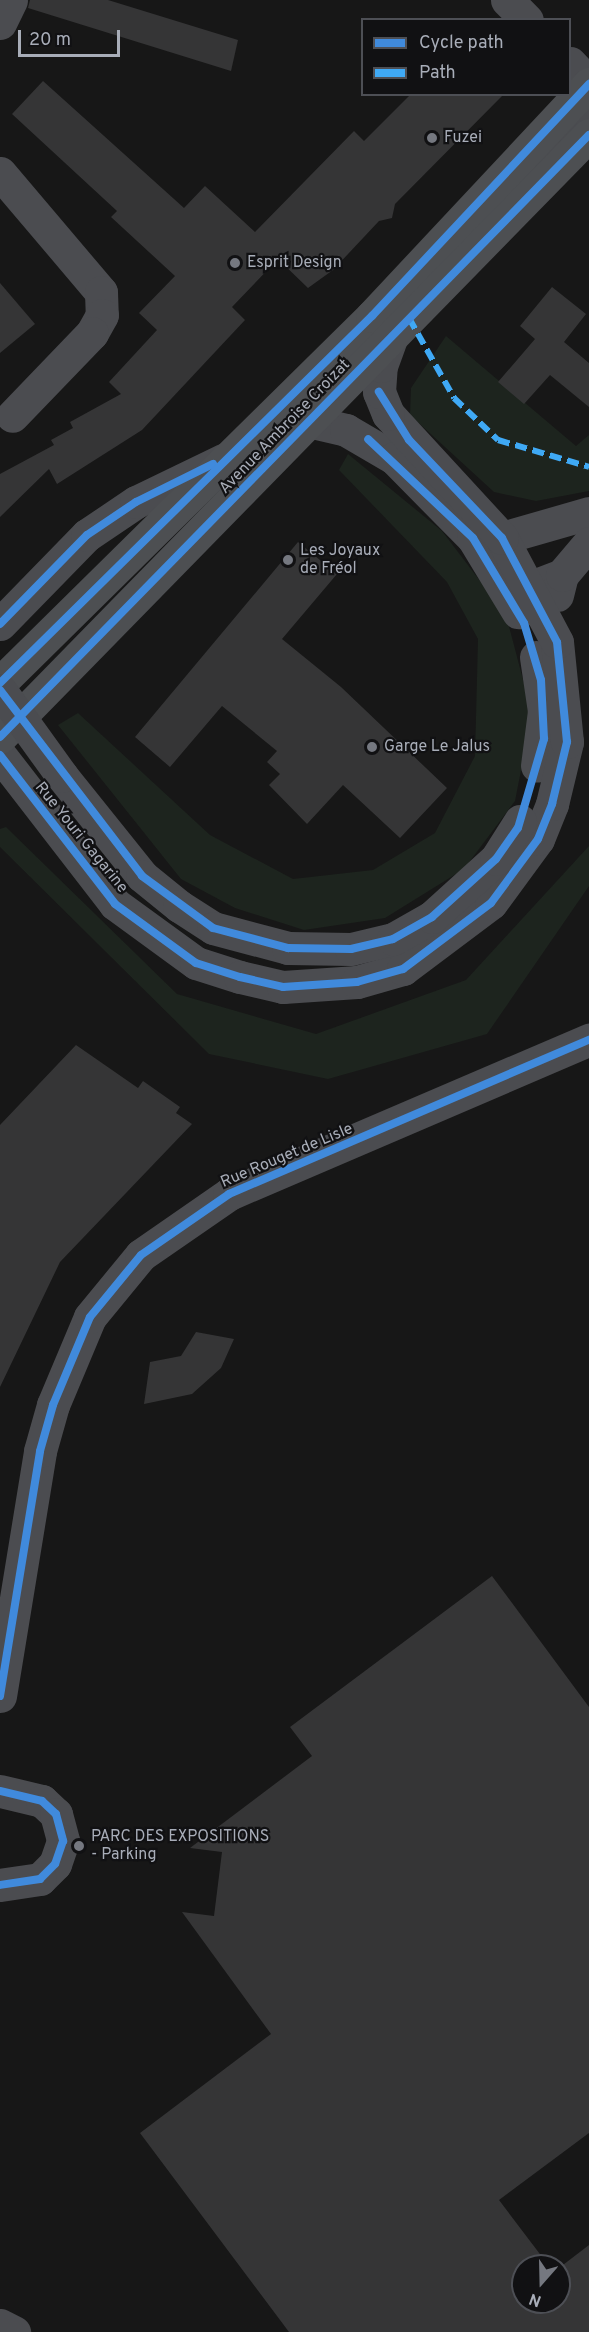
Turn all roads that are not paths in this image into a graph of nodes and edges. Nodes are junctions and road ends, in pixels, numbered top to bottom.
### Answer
1 (11, 0) edge
2 (507, 0) edge
3 (524, 18) edge
4 (0, 23) edge
5 (571, 64) edge
6 (589, 83) edge
7 (589, 110) edge
8 (589, 135) edge
9 (0, 173) edge
10 (517, 208) junction
11 (382, 326) junction
12 (337, 380) junction
13 (12, 416) dead end
14 (312, 419) junction
15 (263, 420) junction
16 (368, 439) junction
17 (224, 459) junction
18 (589, 513) edge
19 (502, 538) junction
20 (589, 543) edge
21 (499, 575) junction
22 (562, 575) junction
23 (531, 587) junction
24 (0, 624) edge
25 (554, 636) junction
26 (0, 683) edge
27 (0, 690) edge
28 (0, 737) edge
29 (0, 755) edge
30 (589, 1040) edge
31 (0, 1696) edge
32 (0, 1791) edge
33 (3, 1889) edge
34 (0, 2325) edge
35 (14, 2332) edge

1 - 4 street
2 - 3 street
5 - 6 street
6 - 11 main road, Avenue Ambroise Croizat
7 - 10 street
8 - 10 main road, Avenue Ambroise Croizat
9 - 13 street
10 - 11 main road, Avenue Ambroise Croizat
11 - 12 main road, Avenue Ambroise Croizat
11 - 12 street
12 - 14 main road, Avenue Ambroise Croizat
12 - 15 main road, Avenue Ambroise Croizat
12 - 16 street
12 - 19 street, Rue Youri Gagarine
14 - 15 street
14 - 16 street
14 - 28 main road, Avenue Ambroise Croizat
15 - 17 main road, Avenue Ambroise Croizat
16 - 21 street, Rue Youri Gagarine
17 - 24 street
17 - 26 main road, Avenue Ambroise Croizat
18 - 19 street
19 - 21 street
19 - 23 street, Rue Youri Gagarine
20 - 22 street
21 - 23 street
21 - 27 street, Rue Youri Gagarine, bridge
22 - 23 street
22 - 25 street
23 - 25 street, Rue Youri Gagarine
25 - 29 street, Rue Youri Gagarine
30 - 31 street, Rue Rouget de Lisle
32 - 33 street
34 - 35 street

